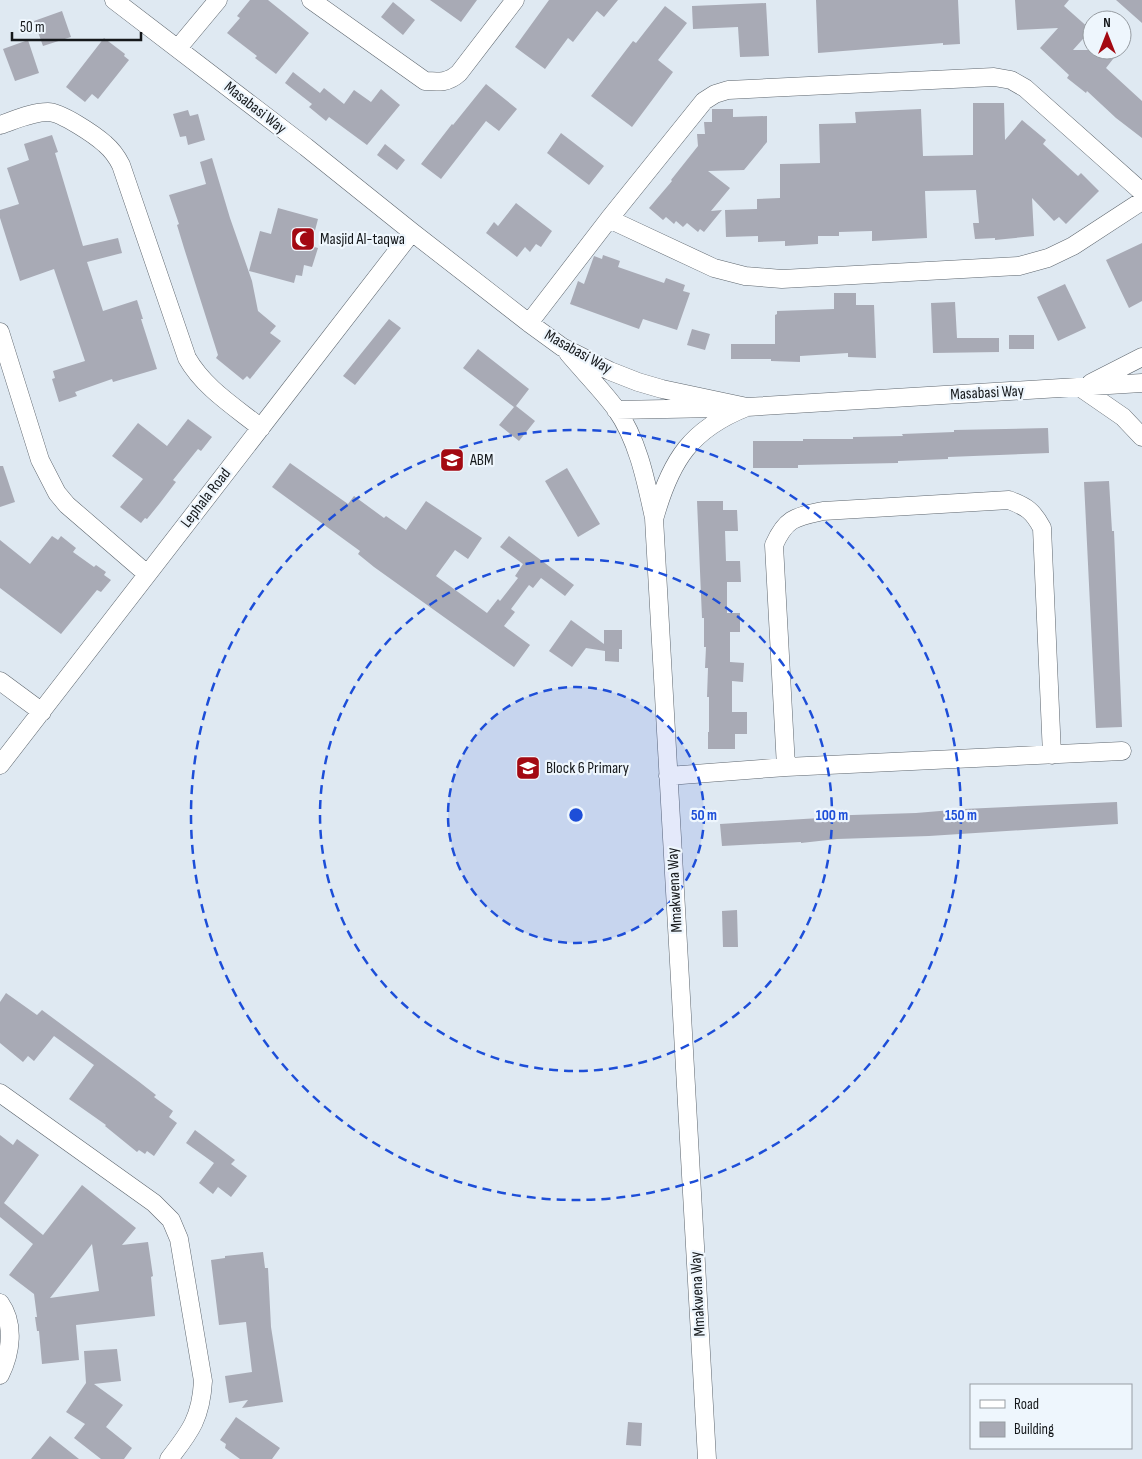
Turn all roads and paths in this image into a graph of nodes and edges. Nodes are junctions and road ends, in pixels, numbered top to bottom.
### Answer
1 (114, 0) edge
2 (218, 0) edge
3 (311, 0) edge
4 (515, 0) edge
5 (178, 48) junction
6 (0, 125) edge
7 (1142, 192) edge
8 (1142, 201) edge
9 (609, 219) junction
10 (412, 232) junction
11 (529, 322) junction
12 (0, 332) edge
13 (562, 347) junction
14 (1142, 357) edge
15 (1142, 383) edge
16 (1081, 388) junction
17 (747, 407) junction
18 (616, 410) junction
19 (261, 428) junction
20 (1142, 437) edge
21 (654, 518) junction
22 (147, 574) junction
23 (0, 681) edge
24 (42, 712) junction
25 (1122, 751) dead end
26 (1052, 755) junction
27 (0, 765) edge
28 (786, 767) junction
29 (668, 776) junction
30 (0, 1093) edge
31 (0, 1303) edge
32 (0, 1376) edge
33 (169, 1459) edge
34 (707, 1459) edge

1 - 5 street, Masabasi Way
2 - 5 street
3 - 4 street
5 - 10 street, Masabasi Way
6 - 19 street
7 - 9 street
8 - 9 street
9 - 11 street
10 - 11 street, Masabasi Way
10 - 19 street, Lephala Road
11 - 13 street, Masabasi Way
12 - 22 street
13 - 17 street, Masabasi Way
13 - 18 street, Mmakwena Way
14 - 16 street, Masabasi Way
15 - 16 street
16 - 17 street, Masabasi Way
16 - 20 street
17 - 18 street
17 - 21 street
18 - 21 street, Mmakwena Way
19 - 22 street, Lephala Road
21 - 29 street, Mmakwena Way
22 - 24 street, Lephala Road
23 - 24 street
24 - 27 street, Lephala Road
25 - 26 street
26 - 28 street
26 - 28 street
28 - 29 street
29 - 34 street, Mmakwena Way
30 - 33 street
31 - 32 street

